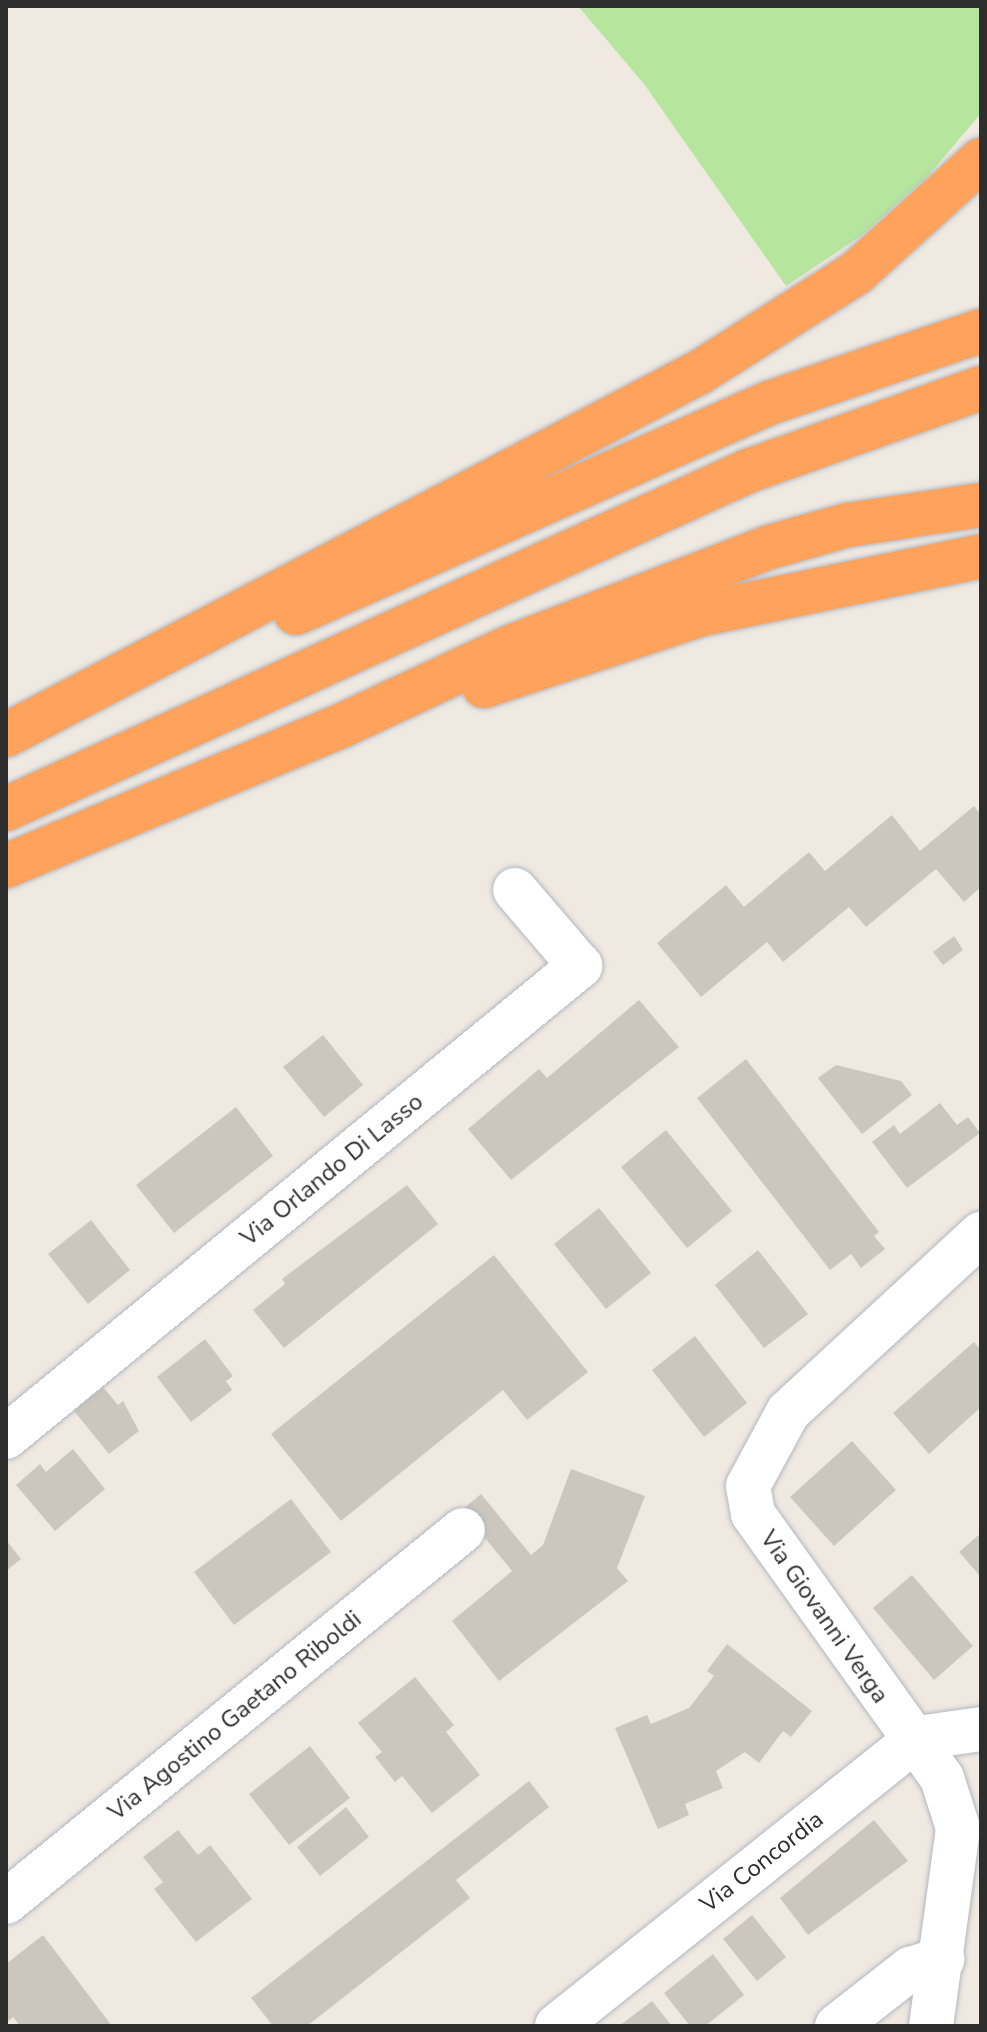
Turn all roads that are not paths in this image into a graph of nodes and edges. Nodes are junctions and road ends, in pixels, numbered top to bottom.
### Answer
1 (981, 160) edge
2 (981, 331) edge
3 (981, 388) edge
4 (981, 505) edge
5 (981, 556) edge
6 (343, 725) junction
7 (6, 735) edge
8 (6, 745) edge
9 (6, 809) edge
10 (6, 866) edge
11 (515, 890) dead end
12 (981, 1234) edge
13 (6, 1437) edge
14 (463, 1530) dead end
15 (981, 1729) edge
16 (918, 1738) junction
17 (6, 1902) edge
18 (943, 1959) junction
19 (557, 2026) edge
20 (837, 2026) edge
21 (931, 2026) edge

1 - 7 highway
2 - 8 highway
3 - 9 highway
4 - 6 highway
5 - 6 highway
6 - 10 highway
11 - 13 street, Via Orlando Di Lasso
12 - 16 street, Via Giovanni Verga
14 - 17 street, Via Agostino Gaetano Riboldi
15 - 16 street
16 - 18 street, Via Giovanni Verga
16 - 19 street, Via Concordia
18 - 20 street
18 - 21 street, Via Giovanni Verga

